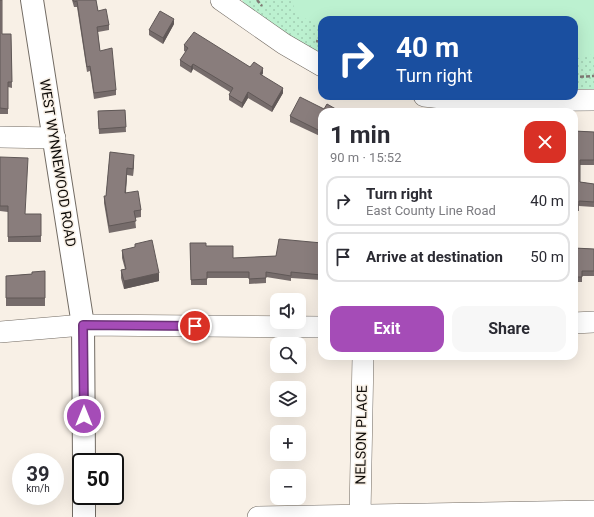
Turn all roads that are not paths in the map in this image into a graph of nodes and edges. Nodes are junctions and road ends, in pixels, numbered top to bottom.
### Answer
1 (32, 0) edge
2 (222, 0) edge
3 (318, 64) edge
4 (473, 100) edge
5 (594, 100) edge
6 (0, 137) edge
7 (55, 138) junction
8 (594, 322) edge
9 (578, 323) edge
10 (83, 325) junction
11 (318, 327) edge
12 (0, 332) edge
13 (363, 360) edge
14 (84, 453) edge
15 (84, 505) edge
16 (594, 511) edge
17 (360, 515) junction
18 (84, 517) edge
19 (258, 517) edge

1 - 7 main road, WEST WYNNEWOOD ROAD
2 - 3 street
4 - 5 street
6 - 7 street
7 - 10 main road, WEST WYNNEWOOD ROAD
8 - 9 street
10 - 11 street
10 - 12 street
10 - 14 main road, WEST WYNNEWOOD ROAD
13 - 17 street, NELSON PLACE
15 - 18 main road
16 - 17 street
17 - 19 street

